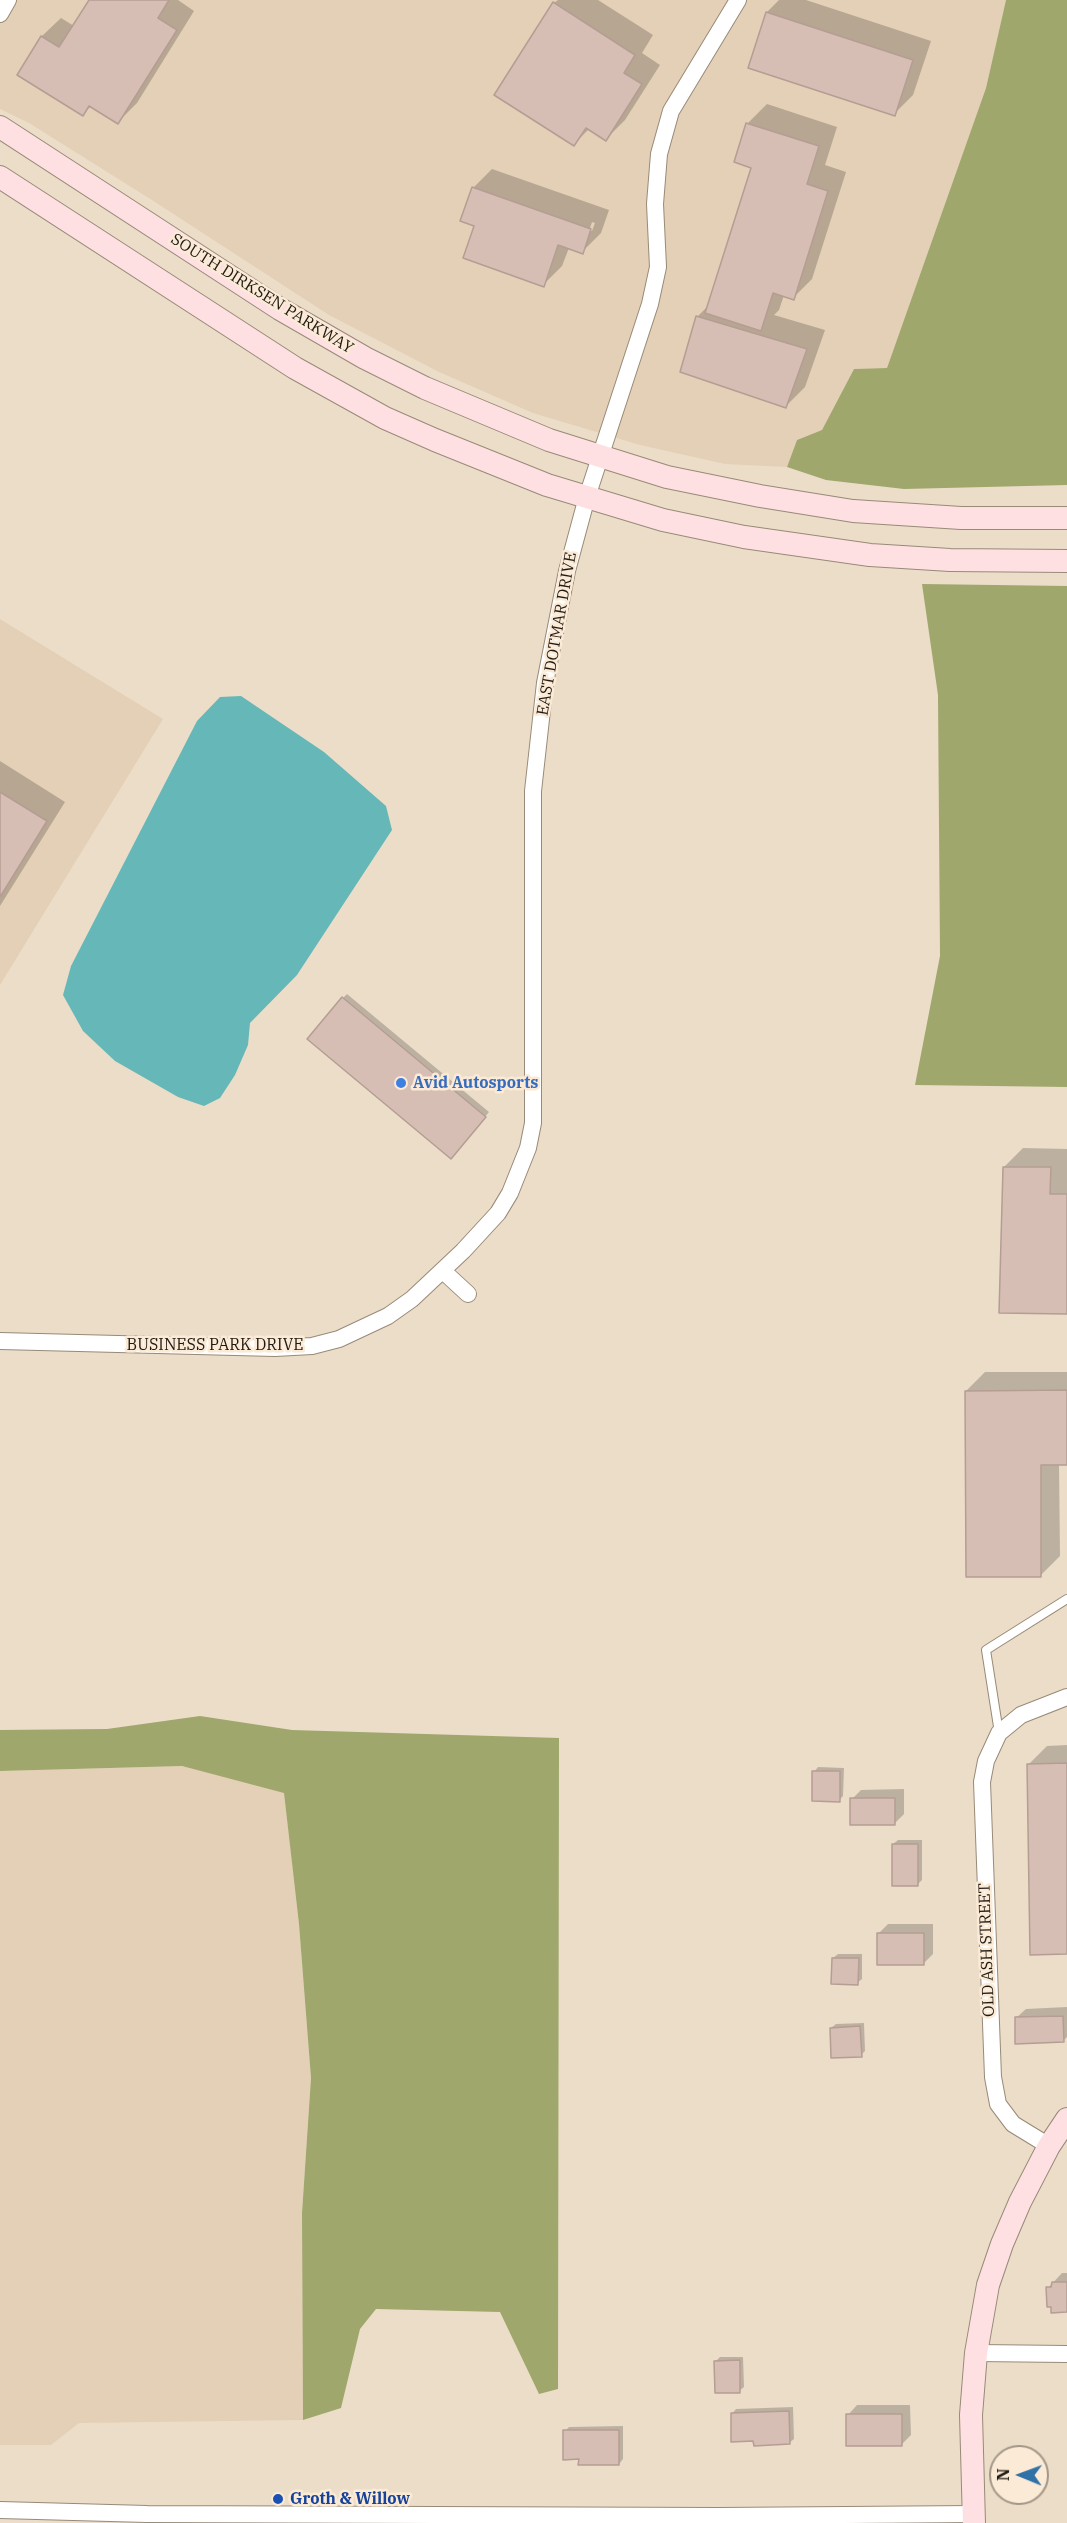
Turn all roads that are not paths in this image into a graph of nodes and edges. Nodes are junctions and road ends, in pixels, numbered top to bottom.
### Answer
1 (8, 0) edge
2 (738, 0) edge
3 (0, 14) edge
4 (0, 127) edge
5 (0, 177) edge
6 (599, 457) junction
7 (586, 497) junction
8 (1067, 518) edge
9 (1067, 561) edge
10 (443, 1271) junction
11 (468, 1294) dead end
12 (0, 1341) edge
13 (1067, 1599) edge
14 (1067, 1697) edge
15 (999, 1733) junction
16 (1067, 2119) edge
17 (1049, 2146) junction
18 (976, 2353) junction
19 (1067, 2354) edge
20 (0, 2510) edge
21 (166, 2518) edge
22 (974, 2518) edge

1 - 3 street
2 - 6 street, EAST DOTMAR DRIVE
4 - 6 main road, SOUTH DIRKSEN PARKWAY
5 - 7 main road
6 - 7 street, EAST DOTMAR DRIVE
6 - 8 main road, SOUTH DIRKSEN PARKWAY
7 - 9 main road
7 - 10 street, EAST DOTMAR DRIVE
10 - 11 street
10 - 12 street, BUSINESS PARK DRIVE
13 - 15 lane
14 - 15 street
15 - 17 street, OLD ASH STREET
16 - 17 main road
17 - 18 main road
18 - 19 street
18 - 22 main road
20 - 21 street
21 - 22 street

